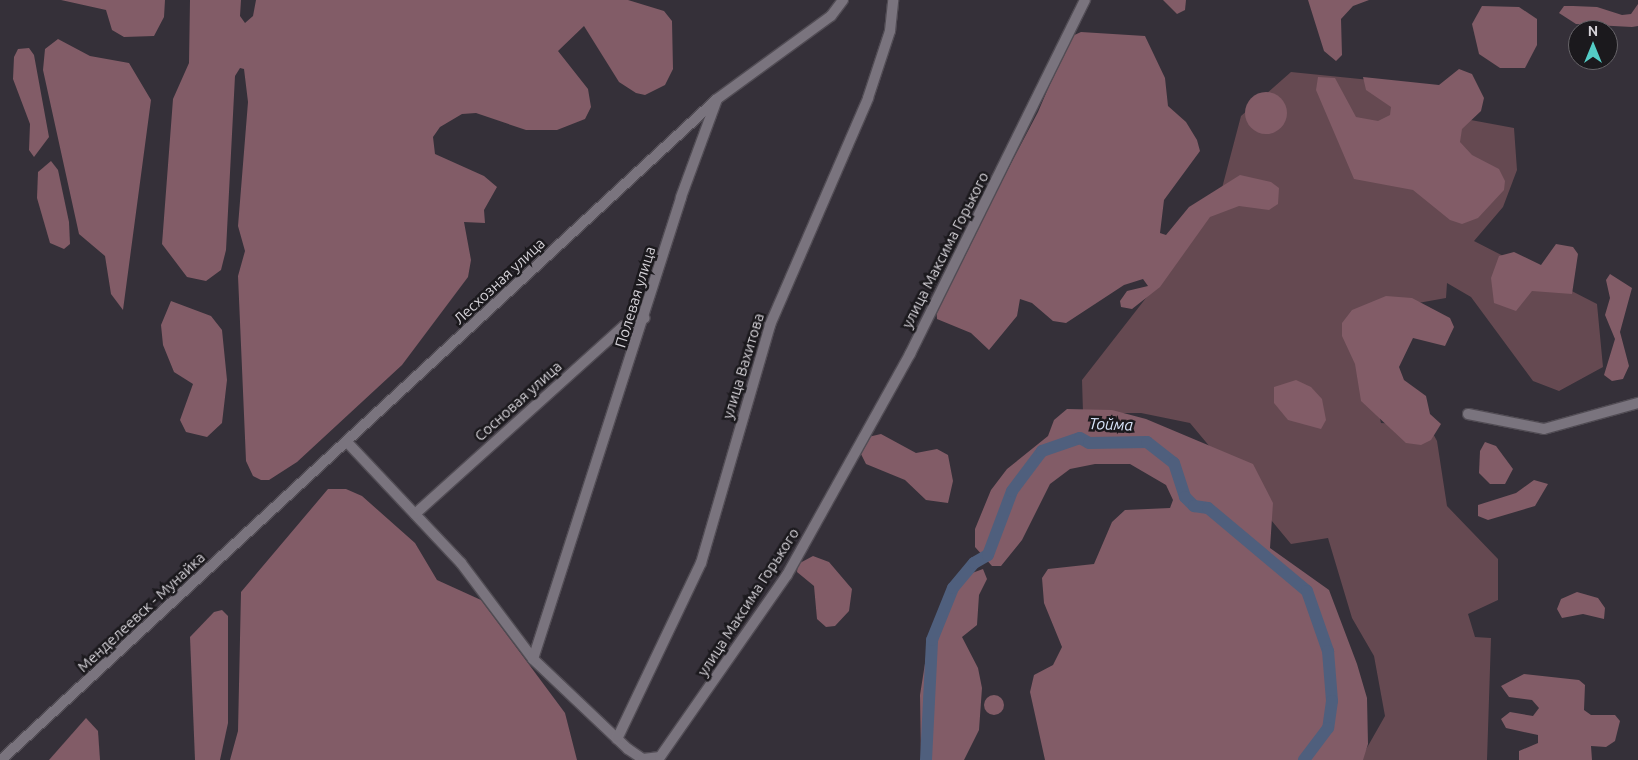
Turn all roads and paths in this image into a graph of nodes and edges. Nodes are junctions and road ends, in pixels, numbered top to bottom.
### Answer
1 (843, 0) edge
2 (893, 0) edge
3 (1085, 0) edge
4 (717, 99) junction
5 (645, 318) junction
6 (1638, 403) edge
7 (1468, 414) dead end
8 (347, 442) junction
9 (301, 486) joint
10 (415, 514) junction
11 (533, 659) junction
12 (617, 739) junction
13 (1, 760) edge

1 - 4 street
2 - 12 street, улица Вахитова
3 - 12 street, улица Максима Горького
4 - 5 street, Полевая улица
4 - 8 street, Лесхозная улица
5 - 10 street, Сосновая улица
5 - 11 street, Полевая улица
6 - 7 street
8 - 9 street, Лесхозная улица
8 - 10 street, улица Максима Горького
9 - 13 street, Менделеевск - Мунайка
10 - 11 street, улица Максима Горького
11 - 12 street, улица Максима Горького

